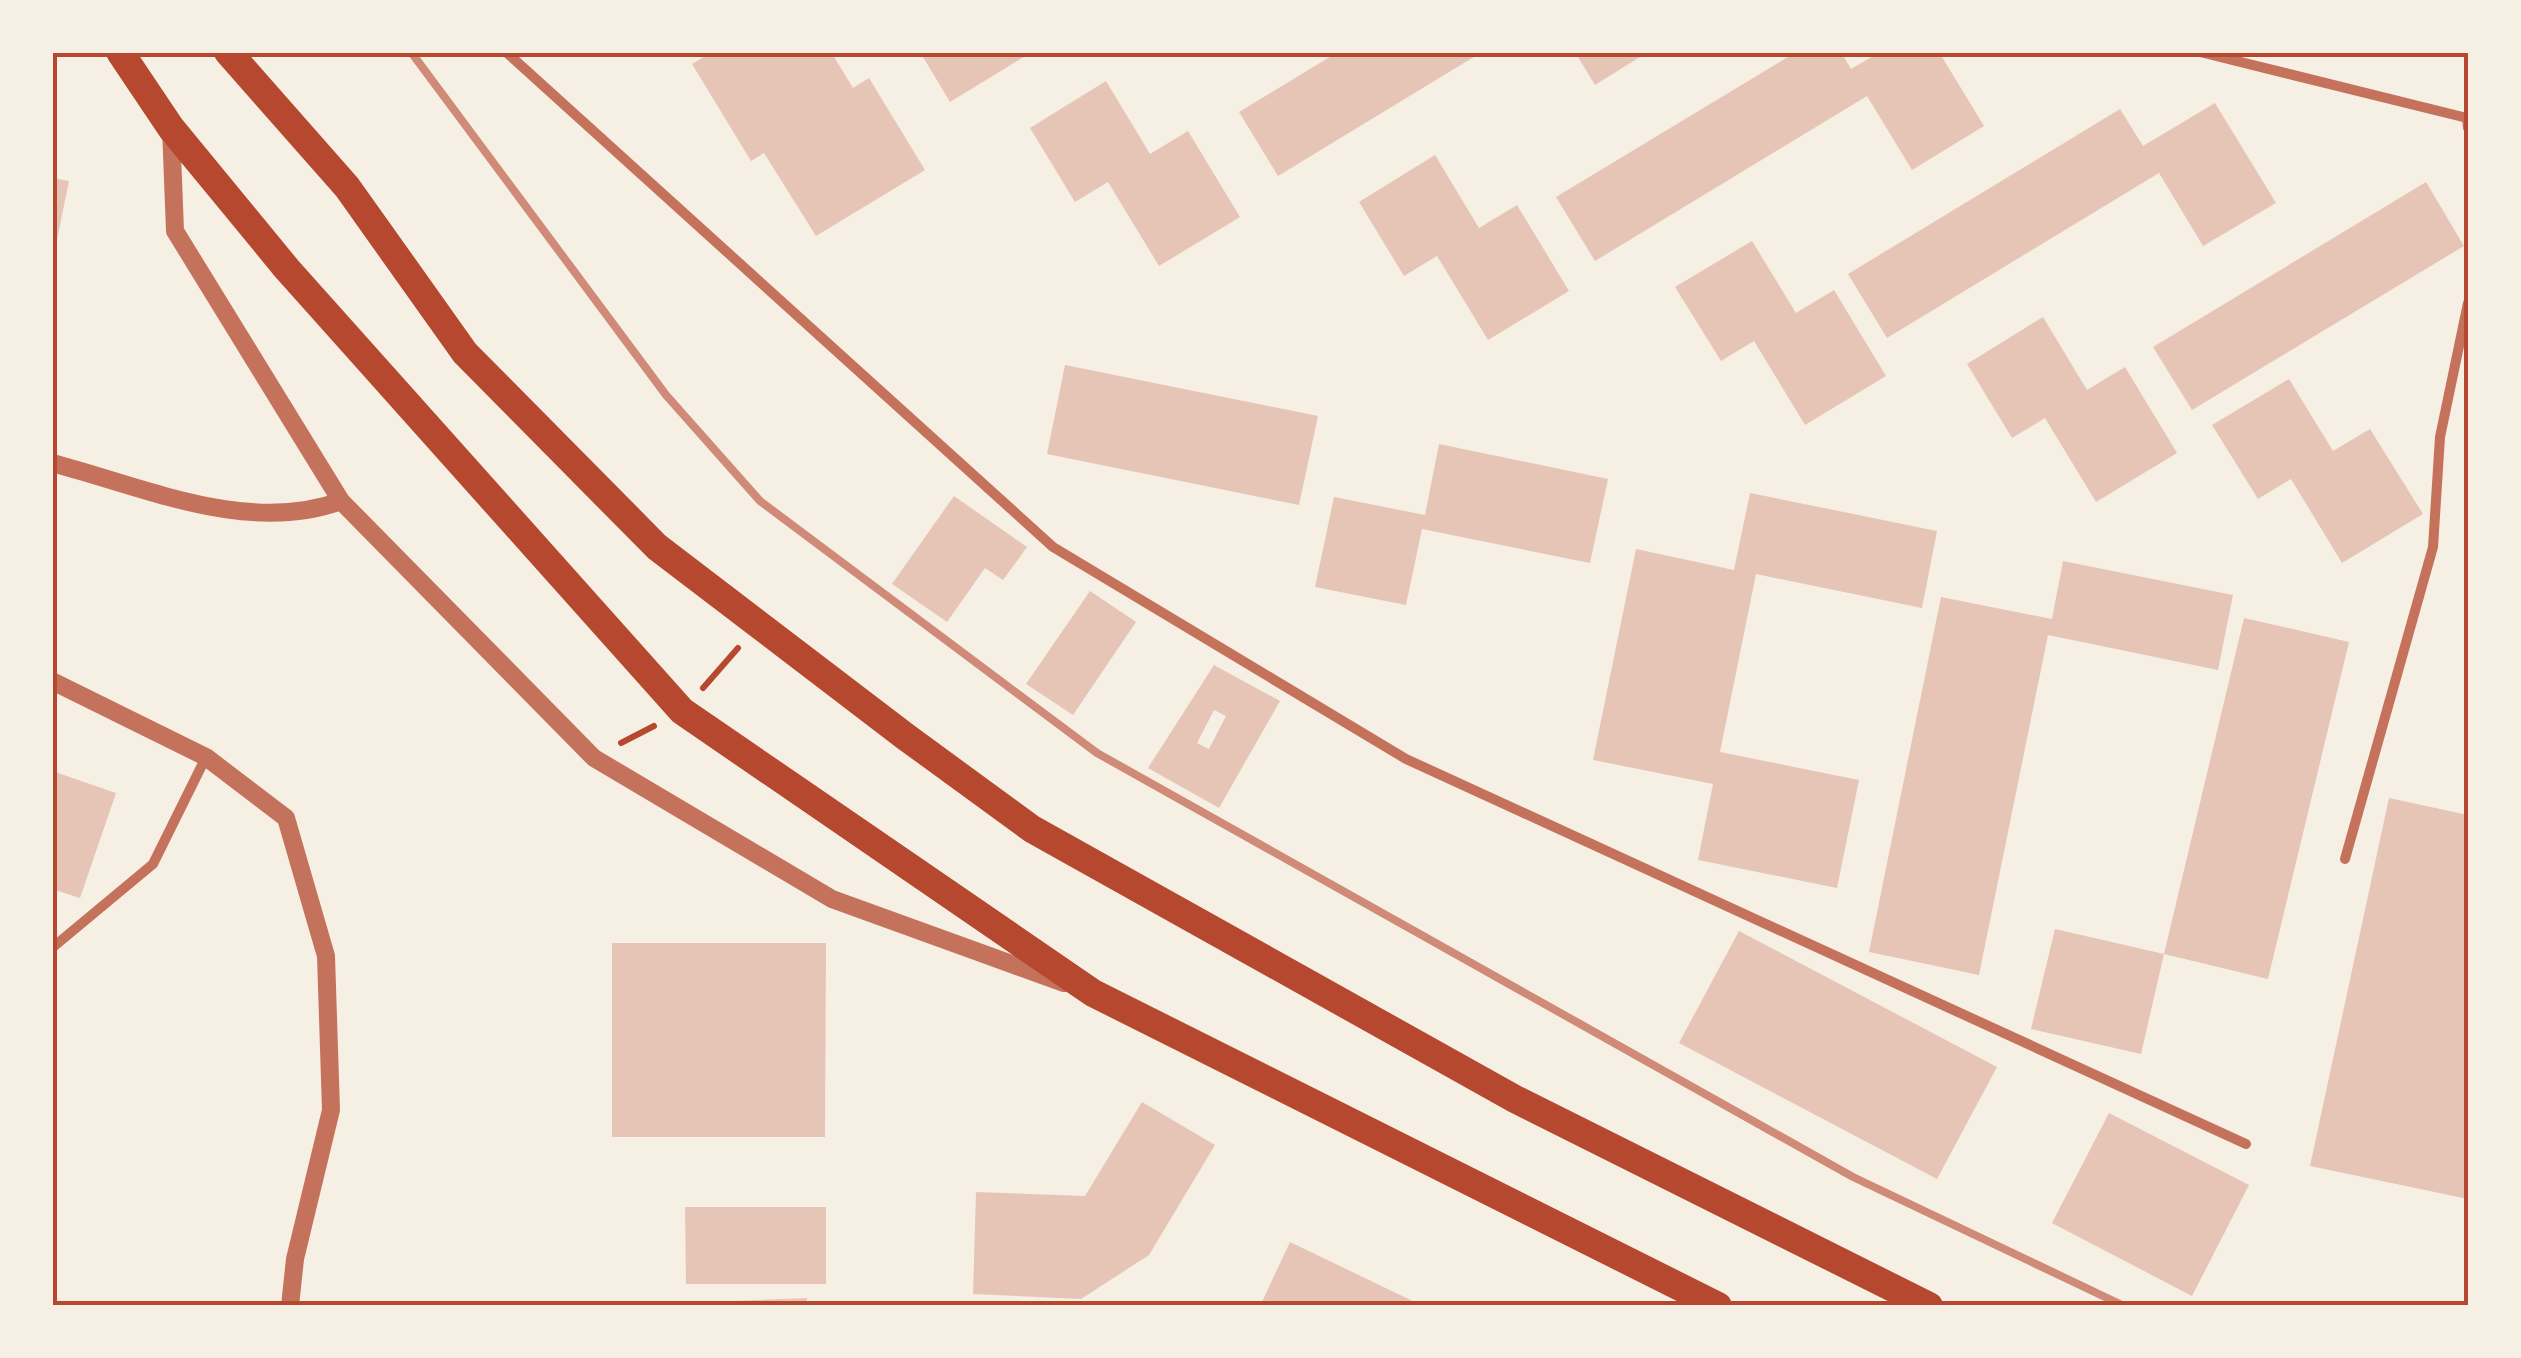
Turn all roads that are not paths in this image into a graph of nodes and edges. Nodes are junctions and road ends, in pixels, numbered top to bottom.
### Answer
1 (120, 52) edge
2 (228, 52) edge
3 (506, 52) edge
4 (2200, 52) edge
5 (2468, 121) edge
6 (171, 128) junction
7 (2468, 303) edge
8 (52, 463) edge
9 (341, 501) junction
10 (52, 681) edge
11 (206, 757) junction
12 (2346, 859) dead end
13 (52, 948) edge
14 (1094, 993) junction
15 (2246, 1144) dead end
16 (290, 1306) edge
17 (1718, 1306) edge
18 (1930, 1306) edge

1 - 6 highway
2 - 18 highway
3 - 15 street
4 - 5 street
6 - 9 street
6 - 14 highway
7 - 12 street
8 - 9 street
9 - 14 street
10 - 11 street
11 - 13 street
11 - 16 street
14 - 17 highway

